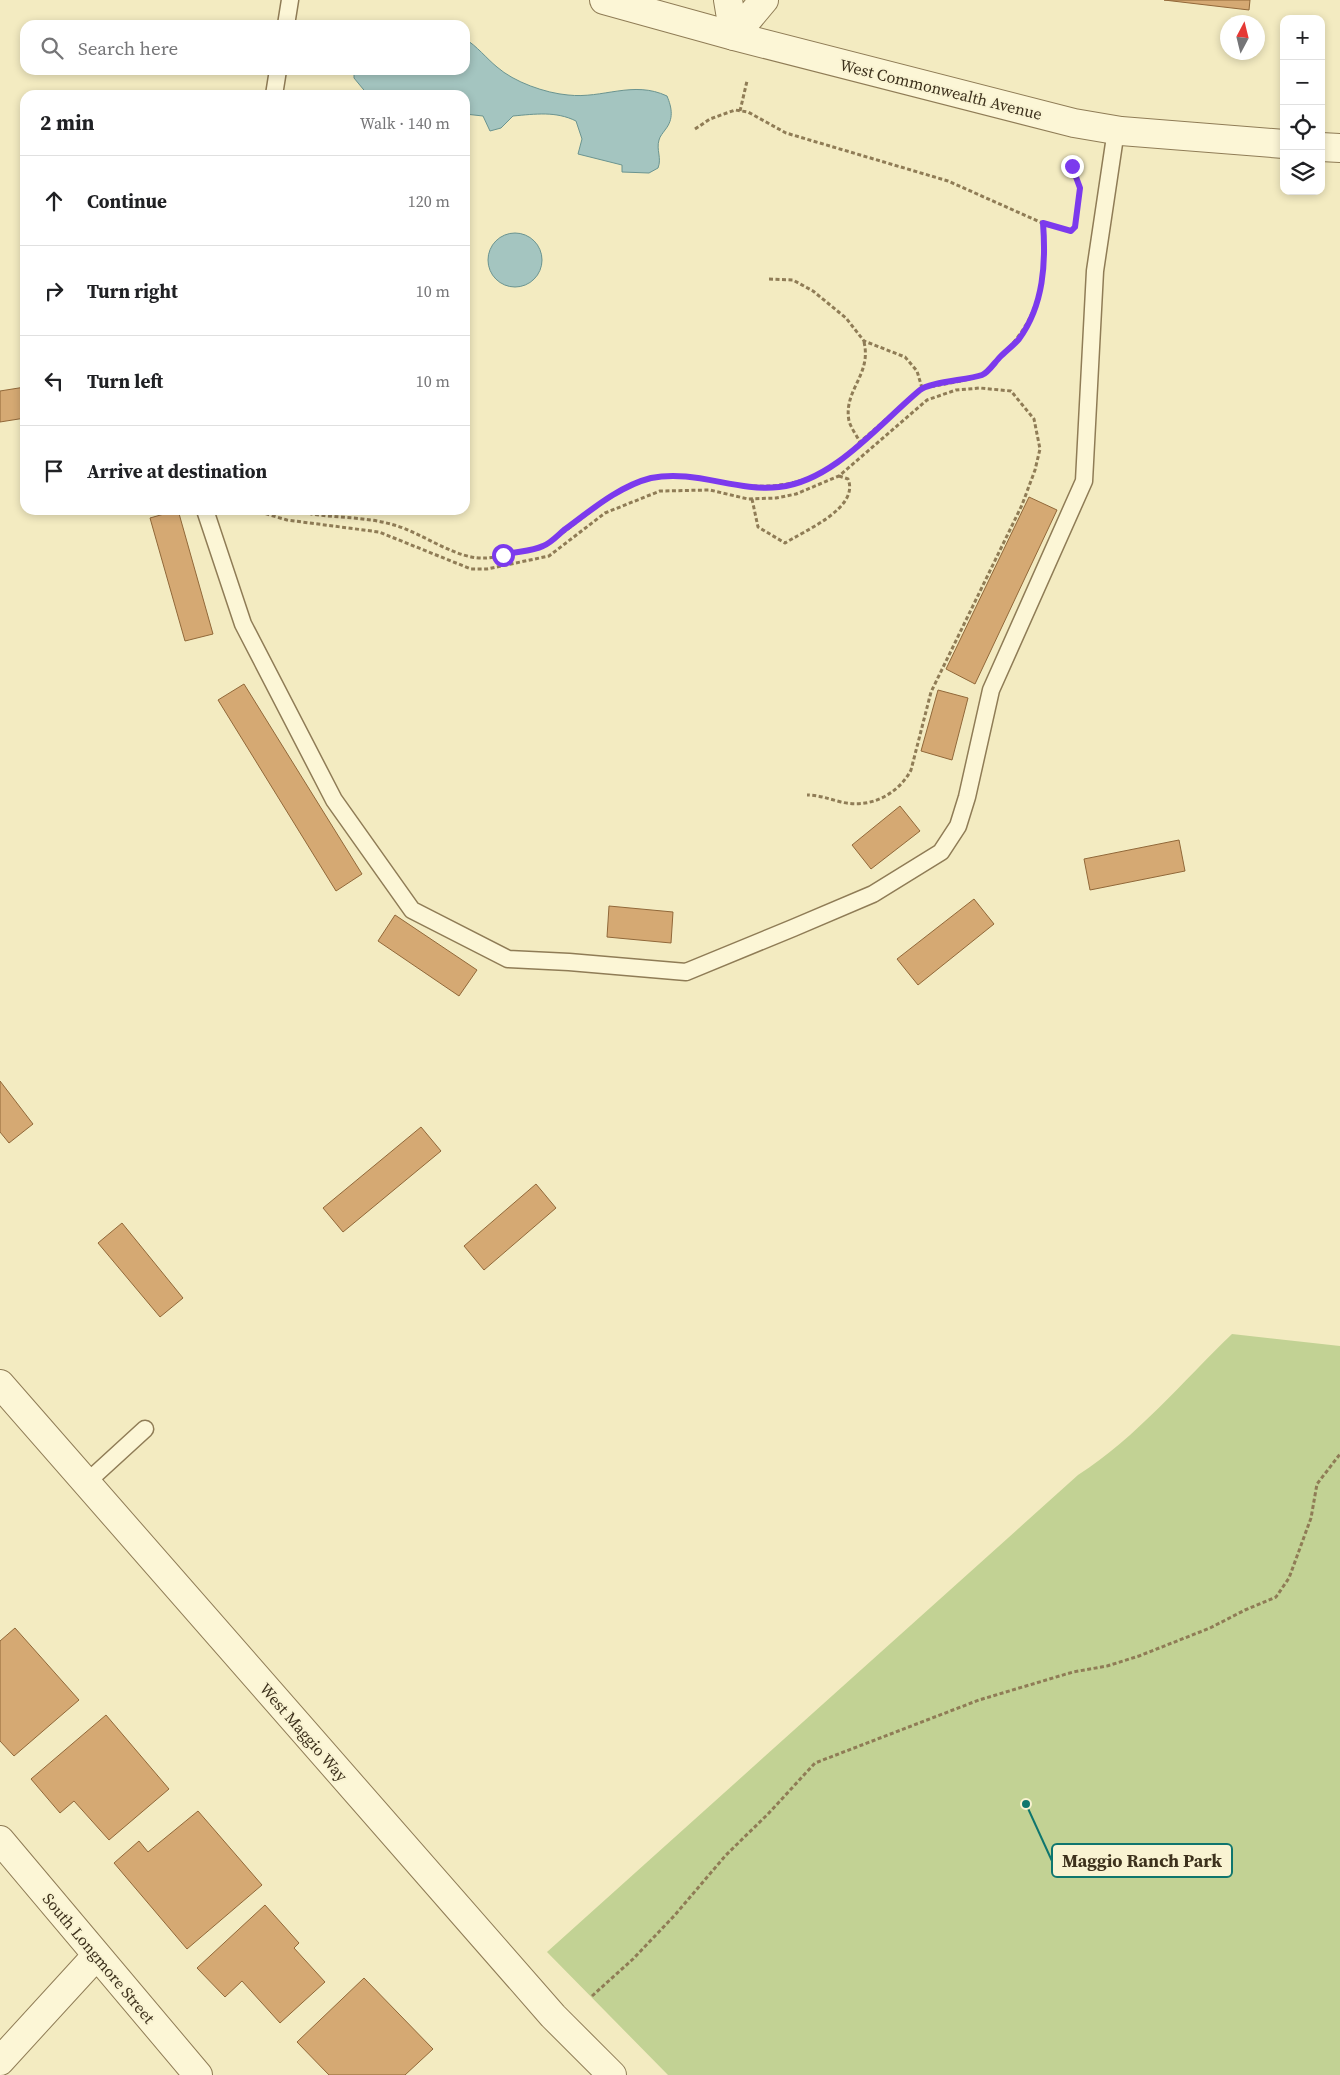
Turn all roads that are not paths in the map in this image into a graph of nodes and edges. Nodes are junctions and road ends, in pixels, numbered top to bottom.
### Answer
1 (290, 0) edge
2 (604, 0) edge
3 (728, 0) edge
4 (764, 0) edge
5 (287, 20) edge
6 (734, 36) junction
7 (277, 75) edge
8 (275, 90) edge
9 (1116, 130) junction
10 (1280, 144) edge
11 (1325, 147) edge
12 (1340, 148) edge
13 (206, 515) edge
14 (0, 1384) edge
15 (145, 1429) dead end
16 (86, 1483) junction
17 (0, 1840) edge
18 (97, 1955) junction
19 (0, 2061) edge
20 (198, 2075) edge
21 (612, 2075) edge

1 - 5 lane
2 - 6 street, West Commonwealth Avenue
3 - 6 street
4 - 6 street
6 - 9 street, West Commonwealth Avenue
7 - 8 lane
9 - 10 street, West Commonwealth Avenue
9 - 13 lane
11 - 12 street
14 - 16 street, West Maggio Way
15 - 16 lane
16 - 21 street, West Maggio Way
17 - 18 street, South Longmore Street
18 - 19 street
18 - 20 street, South Longmore Street

